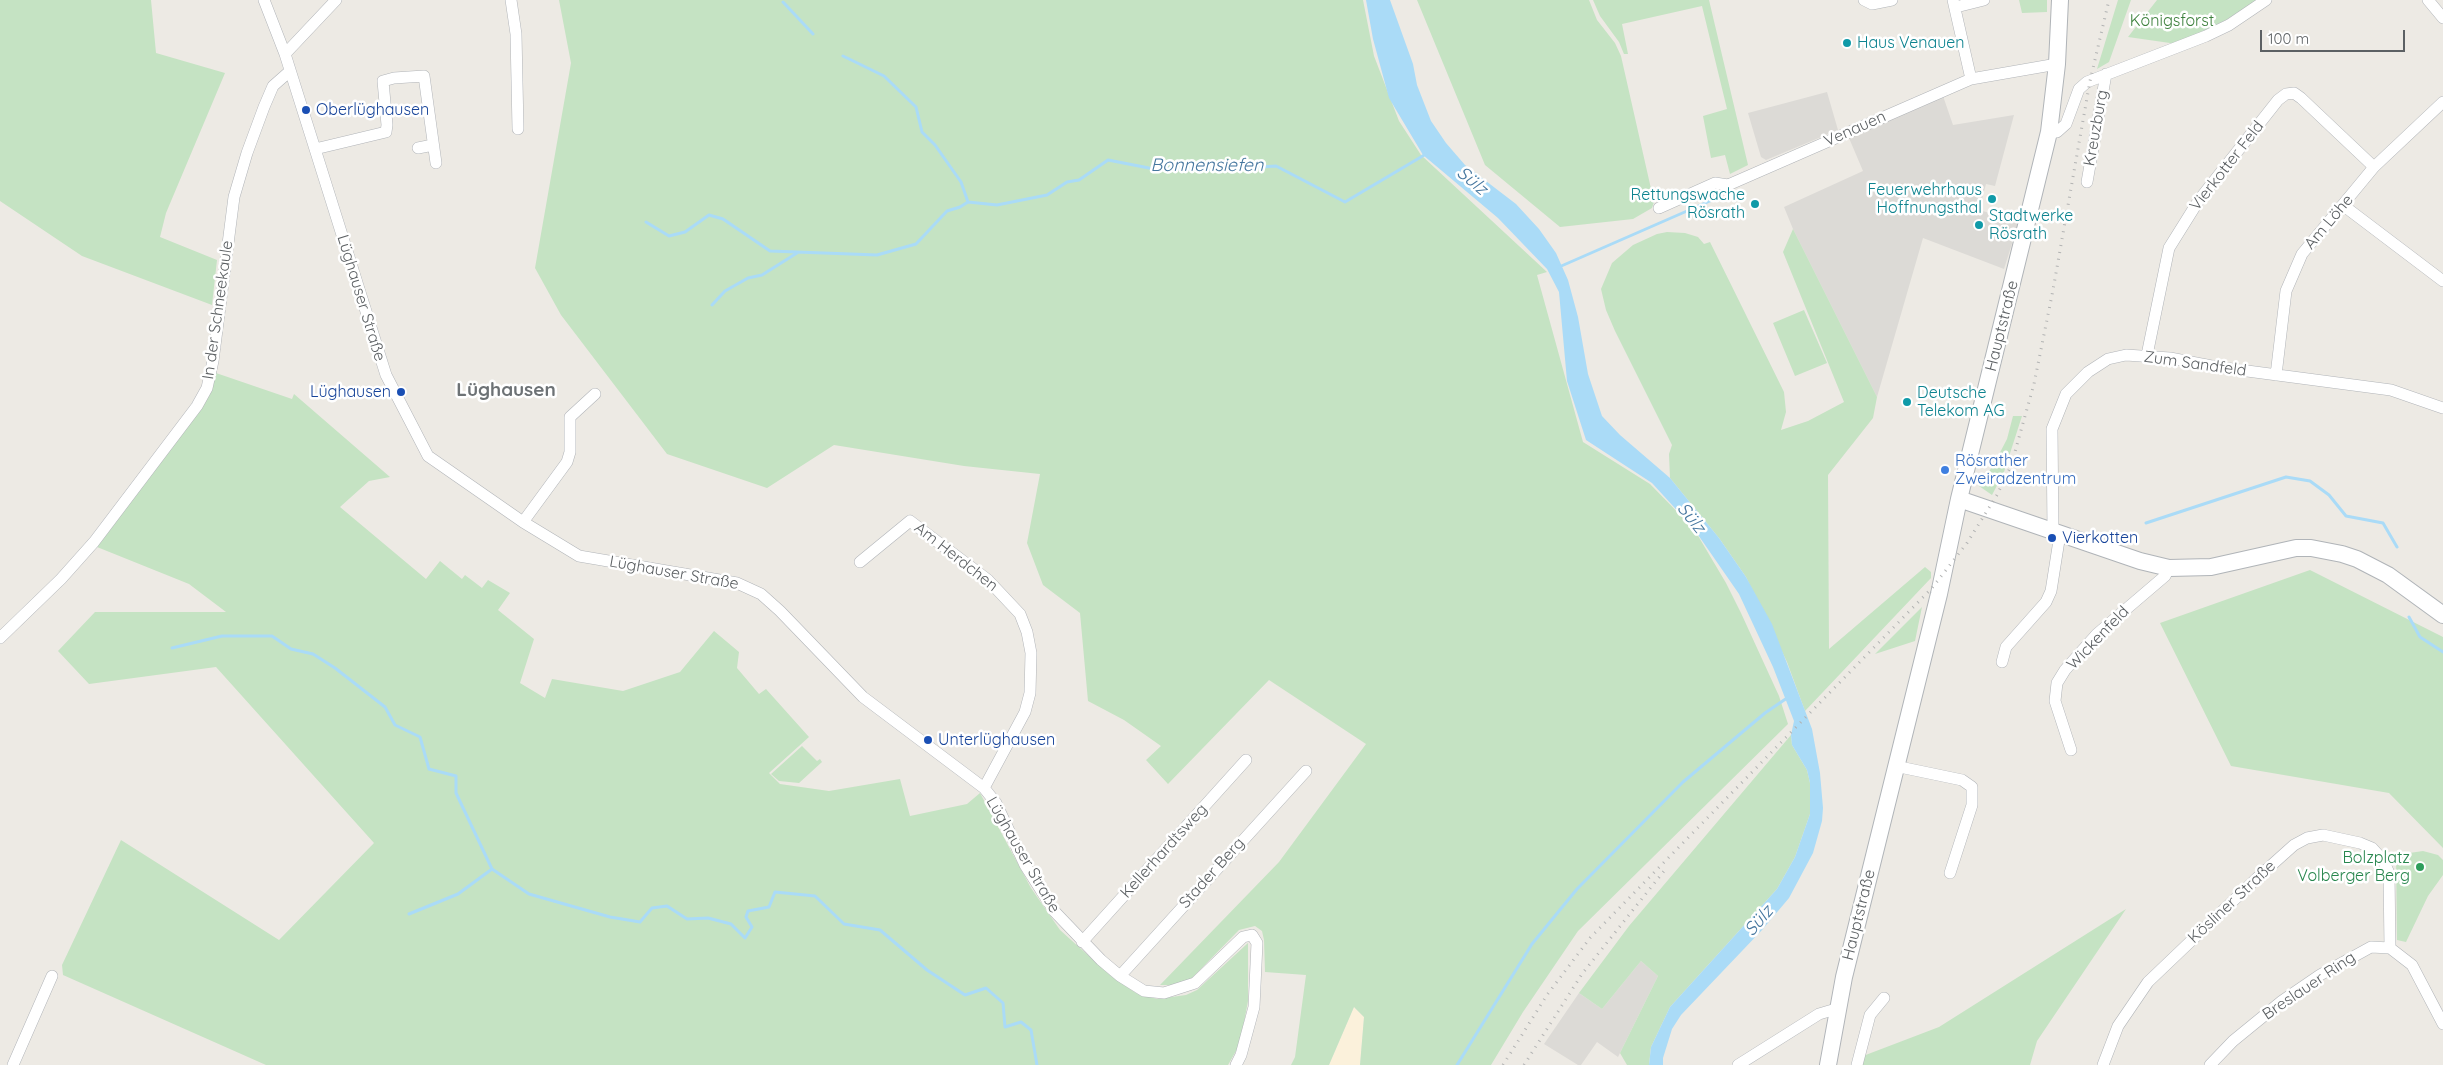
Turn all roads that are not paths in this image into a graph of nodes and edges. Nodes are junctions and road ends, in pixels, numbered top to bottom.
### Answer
1 (264, 0) edge
2 (336, 0) edge
3 (511, 0) edge
4 (1864, 0) edge
5 (1892, 0) edge
6 (1984, 0) edge
7 (2060, 0) edge
8 (2266, 0) edge
9 (2428, 0) edge
10 (1955, 3) edge
11 (2443, 18) edge
12 (284, 54) junction
13 (2057, 64) junction
14 (290, 71) junction
15 (2106, 74) junction
16 (1971, 79) junction
17 (2443, 102) edge
18 (518, 129) dead end
19 (2050, 132) junction
20 (433, 145) junction
21 (418, 148) dead end
22 (315, 149) junction
23 (436, 163) dead end
24 (2374, 167) junction
25 (2087, 182) dead end
26 (2344, 206) junction
27 (1659, 208) dead end
28 (2443, 281) edge
29 (2147, 355) junction
30 (2276, 375) junction
31 (595, 394) dead end
32 (2443, 408) edge
33 (1959, 499) junction
34 (523, 522) junction
35 (2057, 532) junction
36 (860, 562) dead end
37 (2169, 568) junction
38 (2443, 615) edge
39 (0, 638) edge
40 (2002, 662) dead end
41 (2071, 750) dead end
42 (1246, 760) dead end
43 (1895, 766) junction
44 (1306, 771) dead end
45 (984, 788) junction
46 (1950, 873) dead end
47 (1082, 942) junction
48 (2390, 948) junction
49 (52, 976) dead end
50 (1120, 976) junction
51 (1884, 998) dead end
52 (1836, 1009) junction
53 (2443, 1024) edge
54 (13, 1065) edge
55 (1236, 1065) edge
56 (1738, 1065) edge
57 (1828, 1065) edge
58 (1857, 1065) edge
59 (2103, 1065) edge
60 (2210, 1065) edge

1 - 12 street, Lüghauser Straße
2 - 12 street
3 - 18 street
4 - 5 street
6 - 10 street
7 - 13 main road, Hauptstraße
8 - 15 street, Kreuzburg
9 - 11 street
10 - 16 street
12 - 14 street, Lüghauser Straße
13 - 16 street, Venauen
13 - 19 main road, Hauptstraße
14 - 22 street, Lüghauser Straße
14 - 39 street, In der Schneekaule
15 - 19 street, Kreuzburg
15 - 25 street, Kreuzburg
16 - 27 street, Venauen
17 - 24 street, Am Löhe
19 - 33 main road, Hauptstraße
20 - 21 street
20 - 22 street
20 - 23 street
22 - 34 street, Lüghauser Straße
24 - 26 street, Am Löhe
24 - 29 street, Vierkotter Feld
26 - 28 street
26 - 30 street, Am Löhe
29 - 30 street, Zum Sandfeld
29 - 35 street, Zum Sandfeld
30 - 32 street, Zum Sandfeld
31 - 34 street
33 - 35 main road
33 - 43 main road, Hauptstraße
34 - 45 street, Lüghauser Straße
35 - 37 main road
35 - 40 street
36 - 45 street, Am Herdchen
37 - 38 main road
37 - 41 street, Wickenfeld
42 - 47 street, Kellerhardtsweg
43 - 46 street
43 - 52 main road, Hauptstraße
44 - 50 street, Stader Berg
45 - 47 street, Lüghauser Straße
47 - 50 street, Lüghauser Straße
48 - 53 street
48 - 59 street, Kösliner Straße
48 - 60 street, Breslauer Ring
49 - 54 street
50 - 55 street, Lüghauser Straße
51 - 58 street
52 - 56 street
52 - 57 main road, Hauptstraße

